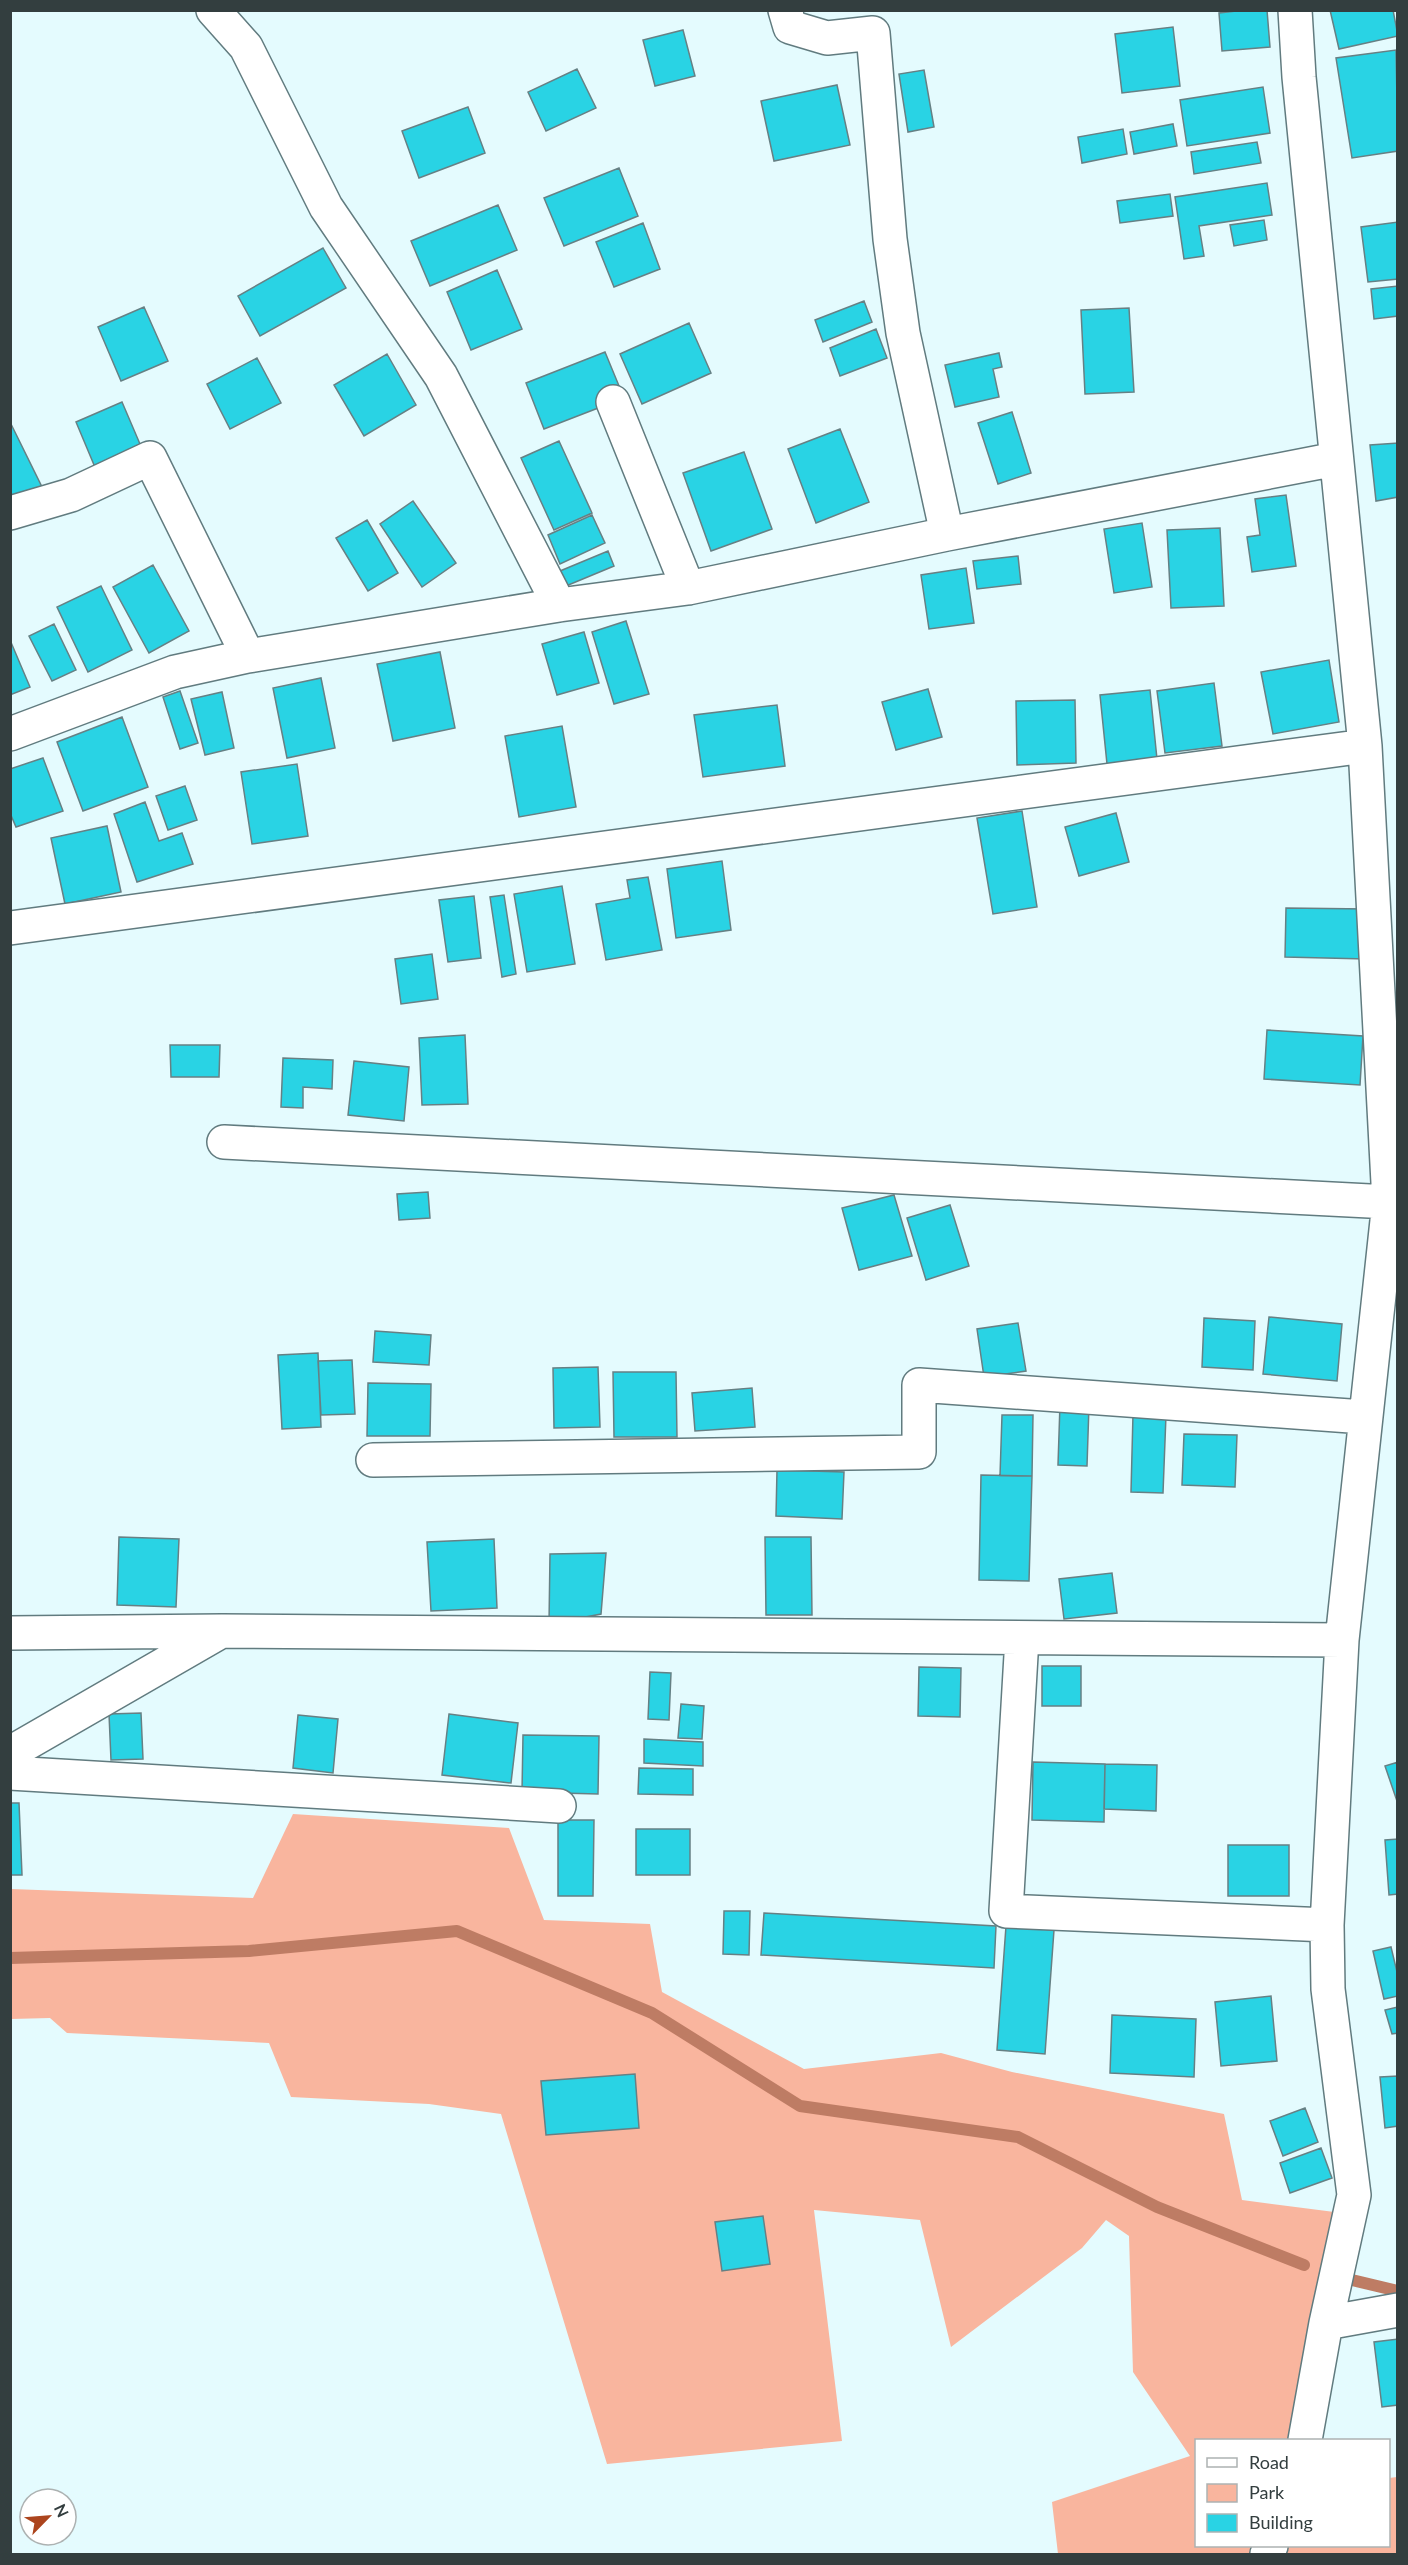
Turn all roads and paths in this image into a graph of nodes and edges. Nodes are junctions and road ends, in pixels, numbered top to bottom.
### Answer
1 (213, 10) edge
2 (785, 10) edge
3 (1295, 10) edge
4 (613, 402) dead end
5 (1336, 459) junction
6 (10, 513) edge
7 (947, 534) junction
8 (688, 588) junction
9 (559, 605) junction
10 (248, 656) junction
11 (10, 734) edge
12 (1365, 746) junction
13 (10, 928) edge
14 (224, 1142) dead end
15 (1393, 1201) edge
16 (1364, 1417) junction
17 (373, 1460) dead end
18 (222, 1631) junction
19 (10, 1633) edge
20 (1022, 1638) junction
21 (1342, 1640) junction
22 (10, 1753) edge
23 (10, 1773) edge
24 (559, 1806) dead end
25 (1327, 1925) junction
26 (1398, 2310) edge
27 (1326, 2323) junction
28 (1305, 2439) edge

1 - 9 street
2 - 7 street
3 - 5 street
4 - 8 street
5 - 7 street
5 - 12 street
6 - 10 street
7 - 8 street
8 - 9 street
9 - 10 street
10 - 11 street
12 - 13 street
12 - 15 street
14 - 15 street
15 - 16 street
16 - 17 street
16 - 21 street
18 - 19 street
18 - 20 street
18 - 22 street
20 - 21 street
20 - 25 street
21 - 25 street
23 - 24 street
25 - 27 street
26 - 27 street
27 - 28 street

